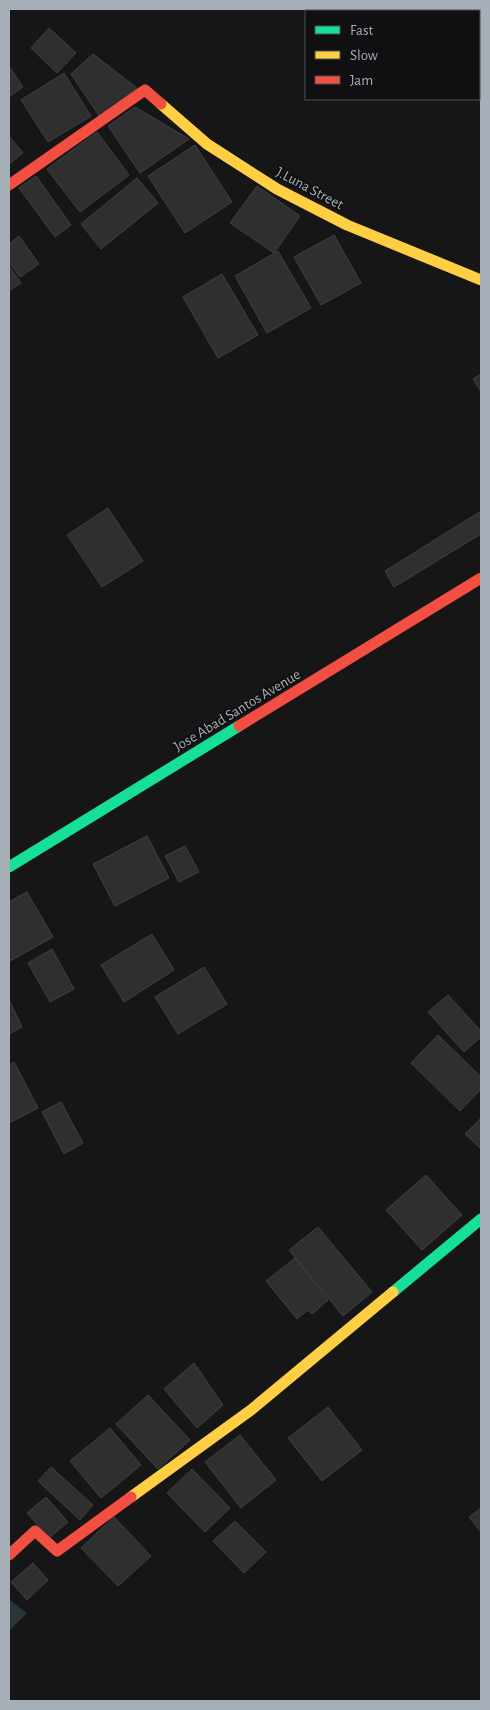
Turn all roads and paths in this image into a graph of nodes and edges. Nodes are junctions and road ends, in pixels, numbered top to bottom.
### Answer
1 (9, 185) edge
2 (481, 280) edge
3 (481, 578) edge
4 (9, 867) edge
5 (481, 1219) edge
6 (9, 1555) edge

1 - 2 street, J.Luna Street
3 - 4 street, Jose Abad Santos Avenue
5 - 6 street

